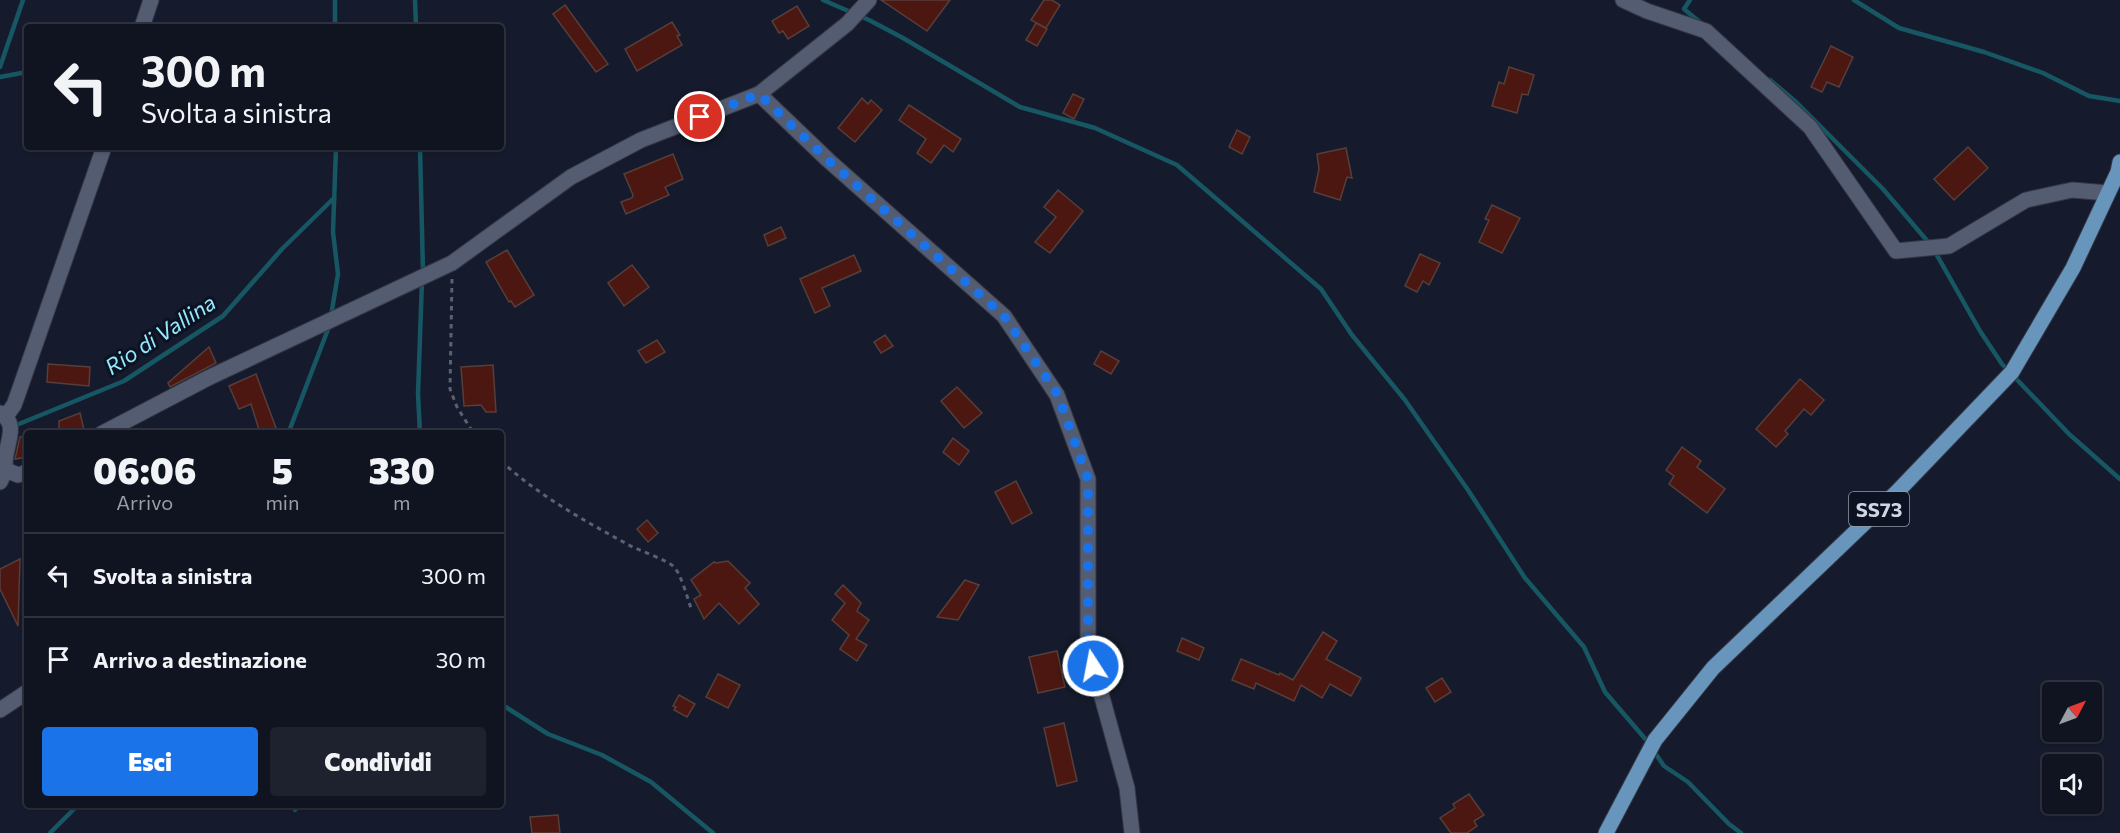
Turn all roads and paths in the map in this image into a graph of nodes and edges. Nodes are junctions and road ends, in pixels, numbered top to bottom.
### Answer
1 (151, 0) edge
2 (869, 0) edge
3 (1623, 0) edge
4 (143, 24) edge
5 (759, 94) junction
6 (103, 150) edge
7 (2120, 162) edge
8 (2108, 193) junction
9 (452, 263) junction
10 (6, 422) edge
11 (109, 430) edge
12 (472, 430) edge
13 (504, 463) edge
14 (2, 467) edge
15 (24, 473) edge
16 (691, 608) dead end
17 (24, 694) edge
18 (0, 710) edge
19 (1132, 833) edge
20 (1606, 833) edge

1 - 4 street
2 - 5 street
3 - 8 street
5 - 9 street
5 - 19 street
6 - 10 street
7 - 8 main road, SS73
8 - 20 main road, SS73
9 - 11 street
9 - 12 path
10 - 14 street
13 - 16 path
14 - 15 street
17 - 18 street

